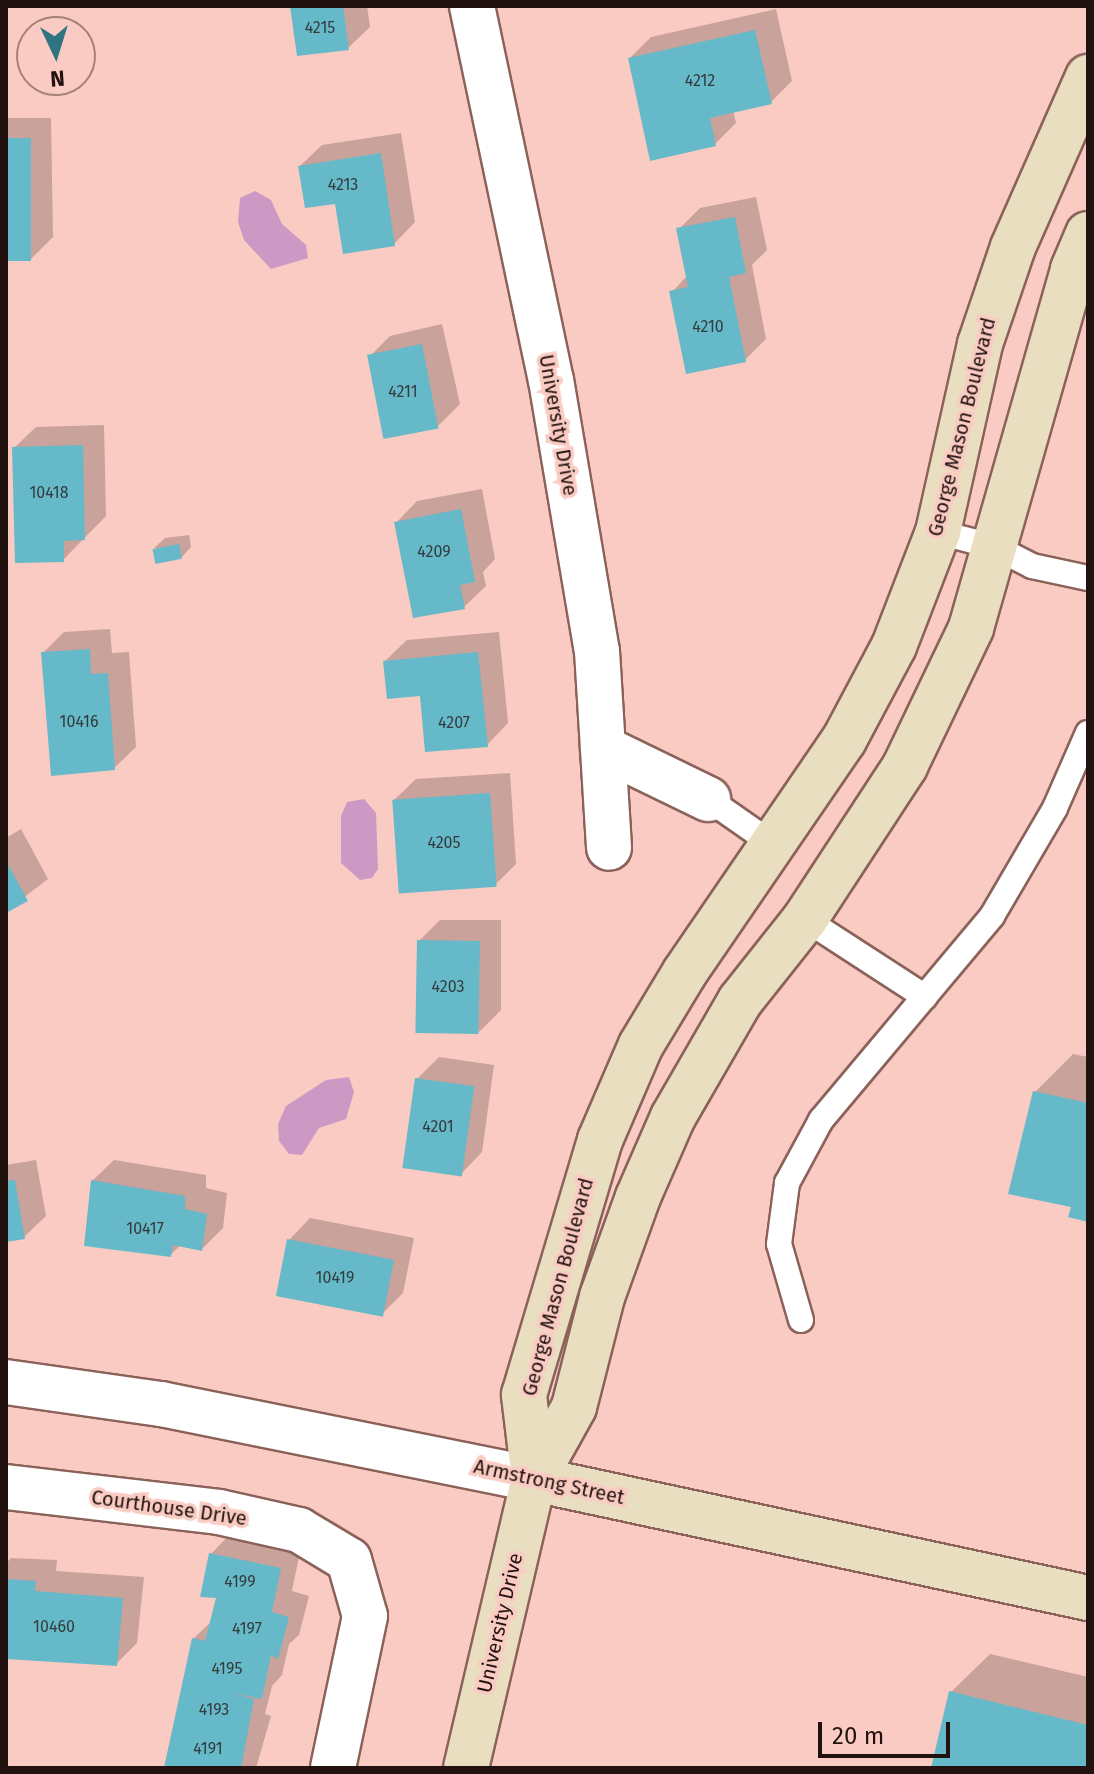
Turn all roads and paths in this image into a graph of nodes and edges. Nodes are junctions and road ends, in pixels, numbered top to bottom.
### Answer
1 (472, 6) edge
2 (1088, 77) edge
3 (1088, 234) edge
4 (938, 532) junction
5 (995, 547) junction
6 (1088, 578) edge
7 (1088, 733) edge
8 (603, 748) junction
9 (708, 799) joint
10 (774, 845) junction
11 (609, 848) dead end
12 (805, 919) junction
13 (925, 997) junction
14 (801, 1320) dead end
15 (6, 1382) edge
16 (534, 1479) junction
17 (6, 1487) edge
18 (1088, 1598) edge
19 (333, 1768) edge
20 (466, 1768) edge

1 - 8 street, University Drive
2 - 4 street, George Mason Boulevard
3 - 5 street
4 - 5 lane
4 - 10 street, George Mason Boulevard
5 - 6 lane
5 - 12 street
7 - 13 lane
8 - 9 street
8 - 11 street, University Drive
9 - 10 lane
10 - 16 street, George Mason Boulevard
12 - 13 lane
12 - 16 street
13 - 14 lane
15 - 16 street, Armstrong Street
16 - 18 street, Armstrong Street
16 - 20 street, University Drive
17 - 19 street, Courthouse Drive

